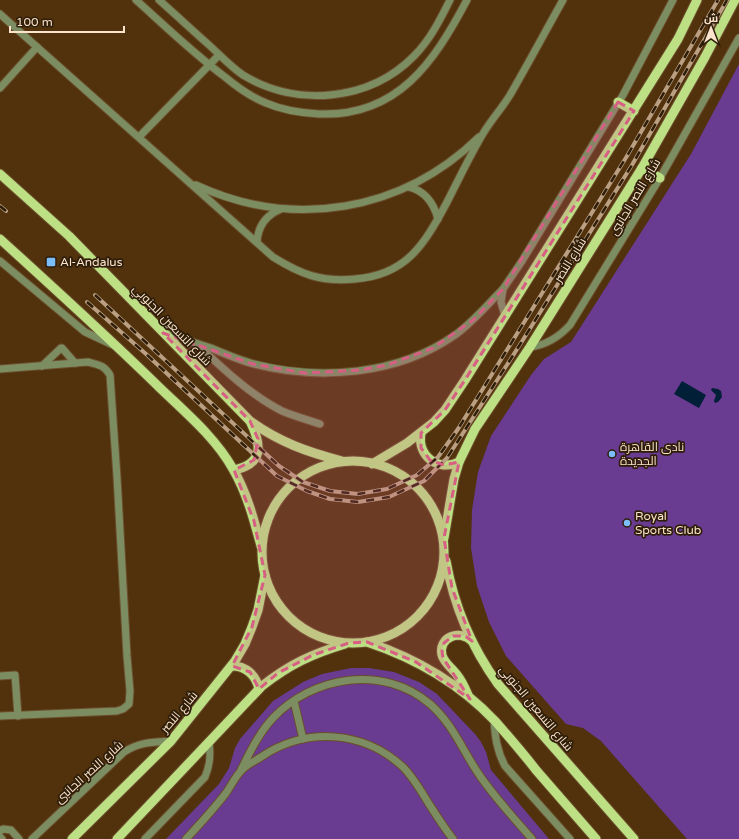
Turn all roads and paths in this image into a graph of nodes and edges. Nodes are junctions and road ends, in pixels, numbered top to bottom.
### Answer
1 (136, 0) edge
2 (450, 0) edge
3 (466, 0) edge
4 (563, 0) edge
5 (673, 0) edge
6 (697, 0) edge
7 (735, 0) edge
8 (161, 1) edge
9 (0, 14) edge
10 (739, 38) edge
11 (38, 47) junction
12 (219, 55) junction
13 (209, 65) junction
14 (0, 88) edge
15 (618, 102) junction
16 (634, 111) junction
17 (484, 133) junction
18 (139, 137) junction
19 (642, 168) junction
20 (0, 174) edge
21 (660, 178) junction
22 (189, 181) junction
23 (409, 187) junction
24 (281, 209) junction
25 (438, 219) junction
26 (0, 239) edge
27 (256, 242) junction
28 (0, 261) edge
29 (502, 289) junction
30 (505, 316) junction
31 (163, 333) junction
32 (196, 343) junction
33 (530, 347) junction
34 (119, 348) junction
35 (75, 363) junction
36 (42, 366) junction
37 (0, 369) edge
38 (250, 421) junction
39 (320, 424) dead end
40 (421, 433) junction
41 (345, 462) junction
42 (459, 462) junction
43 (372, 464) junction
44 (234, 470) junction
45 (444, 538) junction
46 (262, 551) junction
47 (445, 552) junction
48 (265, 575) junction
49 (472, 641) junction
50 (366, 642) junction
51 (349, 643) junction
52 (232, 666) junction
53 (0, 676) edge
54 (259, 689) junction
55 (470, 699) junction
56 (294, 701) junction
57 (0, 716) edge
58 (18, 716) junction
59 (494, 720) junction
60 (303, 739) junction
61 (171, 741) junction
62 (209, 743) junction
63 (241, 770) junction
64 (0, 831) edge
65 (592, 837) edge
66 (19, 839) edge
67 (32, 839) edge
68 (72, 839) edge
69 (117, 839) edge
70 (145, 839) edge
71 (186, 839) edge
72 (454, 839) edge
73 (532, 839) edge
74 (570, 839) edge
75 (634, 839) edge

1 - 13 street
2 - 12 street
3 - 13 street
4 - 17 street
5 - 15 street
6 - 16 main road, شارع النصر
7 - 19 main road, شارع النصر
8 - 12 street
9 - 11 street
10 - 21 street, شارع النصر الجانبى
11 - 14 street
11 - 18 street
12 - 13 street
13 - 18 street
15 - 16 main road
15 - 29 street
16 - 30 main road, شارع النصر
17 - 23 street
17 - 25 street
18 - 22 street
19 - 21 main road
19 - 33 main road, شارع النصر
20 - 31 main road, شارع التسعين الجنوبي
21 - 33 street, شارع النصر الجانبى
22 - 24 street
22 - 27 street
23 - 24 street
23 - 25 street
24 - 27 street
25 - 27 street
26 - 34 main road
28 - 34 street
29 - 30 street
29 - 32 street
30 - 40 main road, شارع النصر
31 - 32 street
31 - 38 main road, شارع التسعين الجنوبي
32 - 39 street
33 - 42 main road, شارع النصر
34 - 44 main road
35 - 36 street
35 - 36 street
35 - 58 street
36 - 37 street
38 - 41 main road, شارع التسعين الجنوبي
38 - 44 main road
40 - 42 main road
40 - 43 main road, شارع النصر
41 - 43 main road
41 - 46 main road
42 - 45 main road, شارع النصر
43 - 45 main road
44 - 46 main road
45 - 47 main road
46 - 48 main road
47 - 49 main road, شارع التسعين الجنوبي
47 - 50 main road
48 - 51 main road
48 - 52 main road, شارع النصر
49 - 55 main road
49 - 75 main road, شارع التسعين الجنوبي
50 - 51 main road
50 - 55 main road
51 - 54 main road
52 - 54 main road
52 - 61 main road, شارع النصر
53 - 58 street
54 - 62 main road
55 - 59 main road
56 - 60 street
56 - 63 street
56 - 73 street
57 - 58 street
59 - 65 main road
59 - 74 street
60 - 63 street
60 - 72 street
61 - 67 street, شارع النصر الجانبى
61 - 68 main road, شارع النصر
62 - 69 main road
62 - 70 street
63 - 71 street
64 - 66 street

